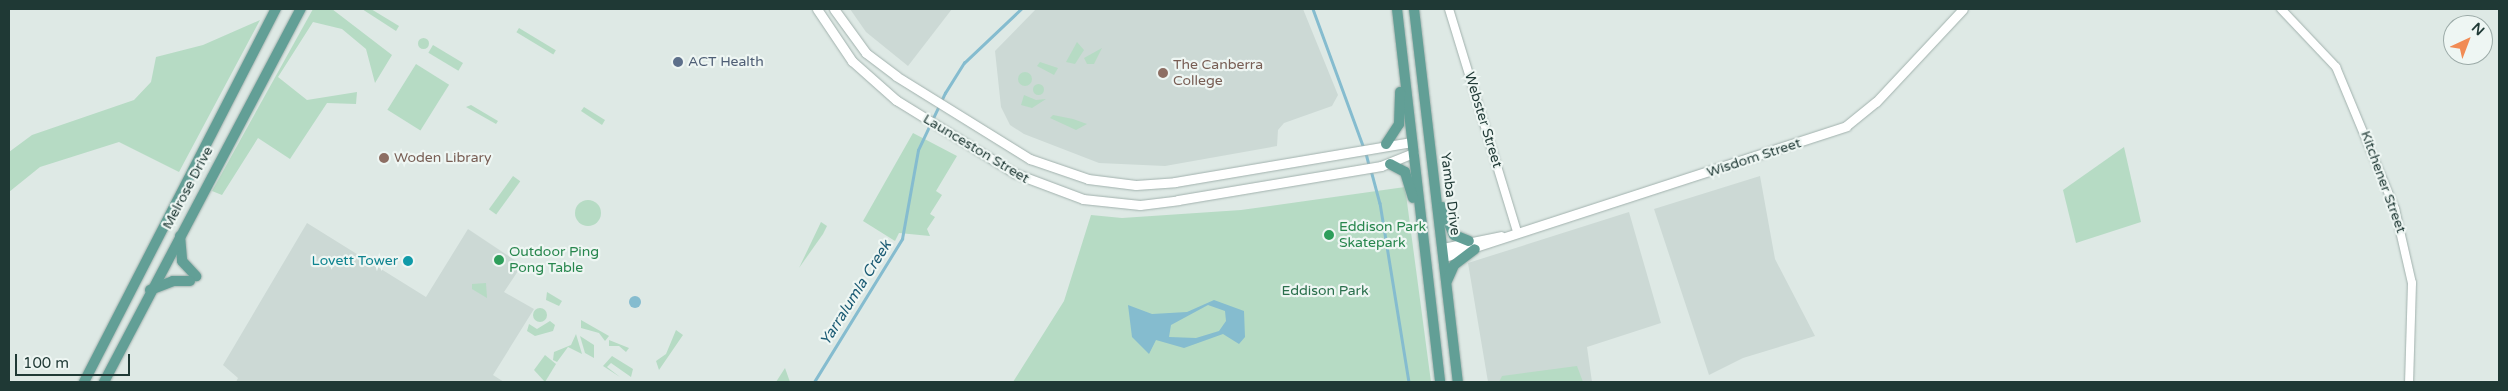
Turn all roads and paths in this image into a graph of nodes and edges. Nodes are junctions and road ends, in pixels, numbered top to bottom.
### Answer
1 (276, 9) edge
2 (301, 9) edge
3 (308, 9) edge
4 (817, 9) edge
5 (834, 9) edge
6 (1397, 9) edge
7 (1414, 9) edge
8 (1449, 9) edge
9 (1963, 9) edge
10 (2281, 9) edge
11 (289, 29) junction
12 (1402, 58) junction
13 (1412, 142) junction
14 (1430, 144) junction
15 (1380, 145) junction
16 (1414, 153) junction
17 (1385, 165) junction
18 (1436, 192) junction
19 (1422, 222) junction
20 (181, 230) junction
21 (1517, 231) junction
22 (1472, 245) junction
23 (150, 252) junction
24 (1443, 252) junction
25 (1425, 254) junction
26 (165, 261) junction
27 (1446, 281) junction
28 (147, 295) junction
29 (122, 308) junction
30 (133, 325) junction
31 (84, 382) edge
32 (104, 382) edge
33 (1440, 382) edge
34 (1458, 382) edge
35 (2409, 382) edge

1 - 23 main road, Melrose Drive
2 - 11 main road, Melrose Drive
3 - 11 main road
4 - 17 main road, Launceston Street
5 - 15 main road, Launceston Street
6 - 12 main road
7 - 14 main road, Yamba Drive
8 - 21 street, Webster Street
9 - 21 main road, Wisdom Street
10 - 35 street, Kitchener Street
11 - 20 main road, Melrose Drive
12 - 13 main road
12 - 15 main road
13 - 14 main road
13 - 15 main road, Launceston Street
13 - 16 main road
14 - 16 main road
14 - 18 main road, Yamba Drive
16 - 17 main road, Launceston Street
16 - 19 main road
17 - 19 main road
18 - 22 main road
18 - 24 main road, Yamba Drive
19 - 25 main road
20 - 26 main road, Melrose Drive
20 - 28 main road
21 - 22 main road, Wisdom Street
22 - 24 main road, Wisdom Street
22 - 27 main road
23 - 26 main road
23 - 29 main road, Melrose Drive
24 - 25 main road
24 - 27 main road, Yamba Drive
25 - 33 main road
26 - 28 main road, Melrose Drive
27 - 34 main road, Yamba Drive
28 - 29 main road
28 - 30 main road, Melrose Drive
29 - 30 main road
29 - 31 main road, Melrose Drive
30 - 32 main road, Melrose Drive

